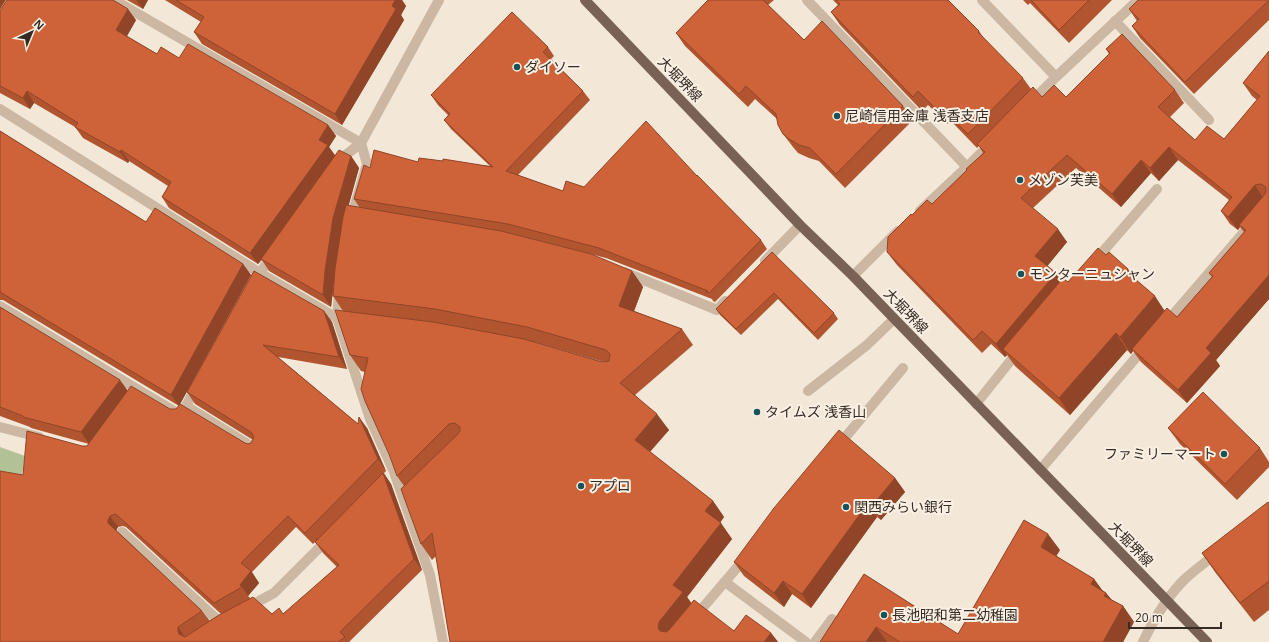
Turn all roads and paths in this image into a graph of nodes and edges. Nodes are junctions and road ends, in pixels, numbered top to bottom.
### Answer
1 (114, 0) edge
2 (584, 0) edge
3 (807, 0) edge
4 (982, 0) edge
5 (1138, 0) edge
6 (437, 1) edge
7 (1115, 21) junction
8 (1056, 77) junction
9 (0, 109) edge
10 (1022, 111) edge
11 (1209, 120) dead end
12 (1000, 133) edge
13 (361, 143) junction
14 (967, 167) junction
15 (333, 170) edge
16 (1157, 189) dead end
17 (1269, 203) edge
18 (800, 225) junction
19 (348, 231) edge
20 (278, 247) edge
21 (760, 266) edge
22 (618, 270) edge
23 (260, 273) junction
24 (1085, 273) edge
25 (852, 276) junction
26 (340, 284) edge
27 (249, 293) edge
28 (733, 293) edge
29 (0, 306) edge
30 (337, 318) junction
31 (894, 319) junction
32 (352, 320) edge
33 (1161, 329) edge
34 (1028, 340) edge
35 (1151, 341) edge
36 (903, 368) dead end
37 (201, 379) edge
38 (138, 389) junction
39 (808, 391) dead end
40 (976, 404) junction
41 (186, 406) junction
42 (124, 407) edge
43 (0, 428) edge
44 (46, 439) edge
45 (256, 449) edge
46 (832, 453) edge
47 (1040, 470) junction
48 (122, 532) edge
49 (334, 532) edge
50 (1227, 545) edge
51 (750, 551) edge
52 (725, 582) junction
53 (1167, 600) junction
54 (832, 619) dead end
55 (690, 624) edge
56 (443, 642) edge
57 (806, 642) edge
58 (815, 642) edge
59 (1143, 642) edge
60 (1207, 642) edge

1 - 13 street
2 - 18 main road, 大堀堺線
3 - 14 street
4 - 8 street
5 - 7 street
6 - 13 street
7 - 8 street
7 - 11 street
8 - 10 street
9 - 23 street
12 - 14 street
13 - 15 street
13 - 19 street
14 - 25 street
16 - 24 street
17 - 33 street
18 - 21 street
18 - 25 main road, 大堀堺線
20 - 23 street
22 - 28 street
23 - 27 street
23 - 30 street
25 - 31 main road, 大堀堺線
26 - 30 street
29 - 38 street
30 - 32 street
30 - 56 street
31 - 39 street
31 - 40 main road, 大堀堺線
34 - 40 street
35 - 47 street
36 - 46 street
37 - 41 street
38 - 41 street
38 - 42 street
40 - 47 main road, 大堀堺線
41 - 45 street
43 - 44 street
47 - 53 main road, 大堀堺線
48 - 49 street
50 - 53 street
51 - 52 street
52 - 55 street
52 - 57 street
53 - 59 street
53 - 60 main road, 大堀堺線
54 - 58 street

